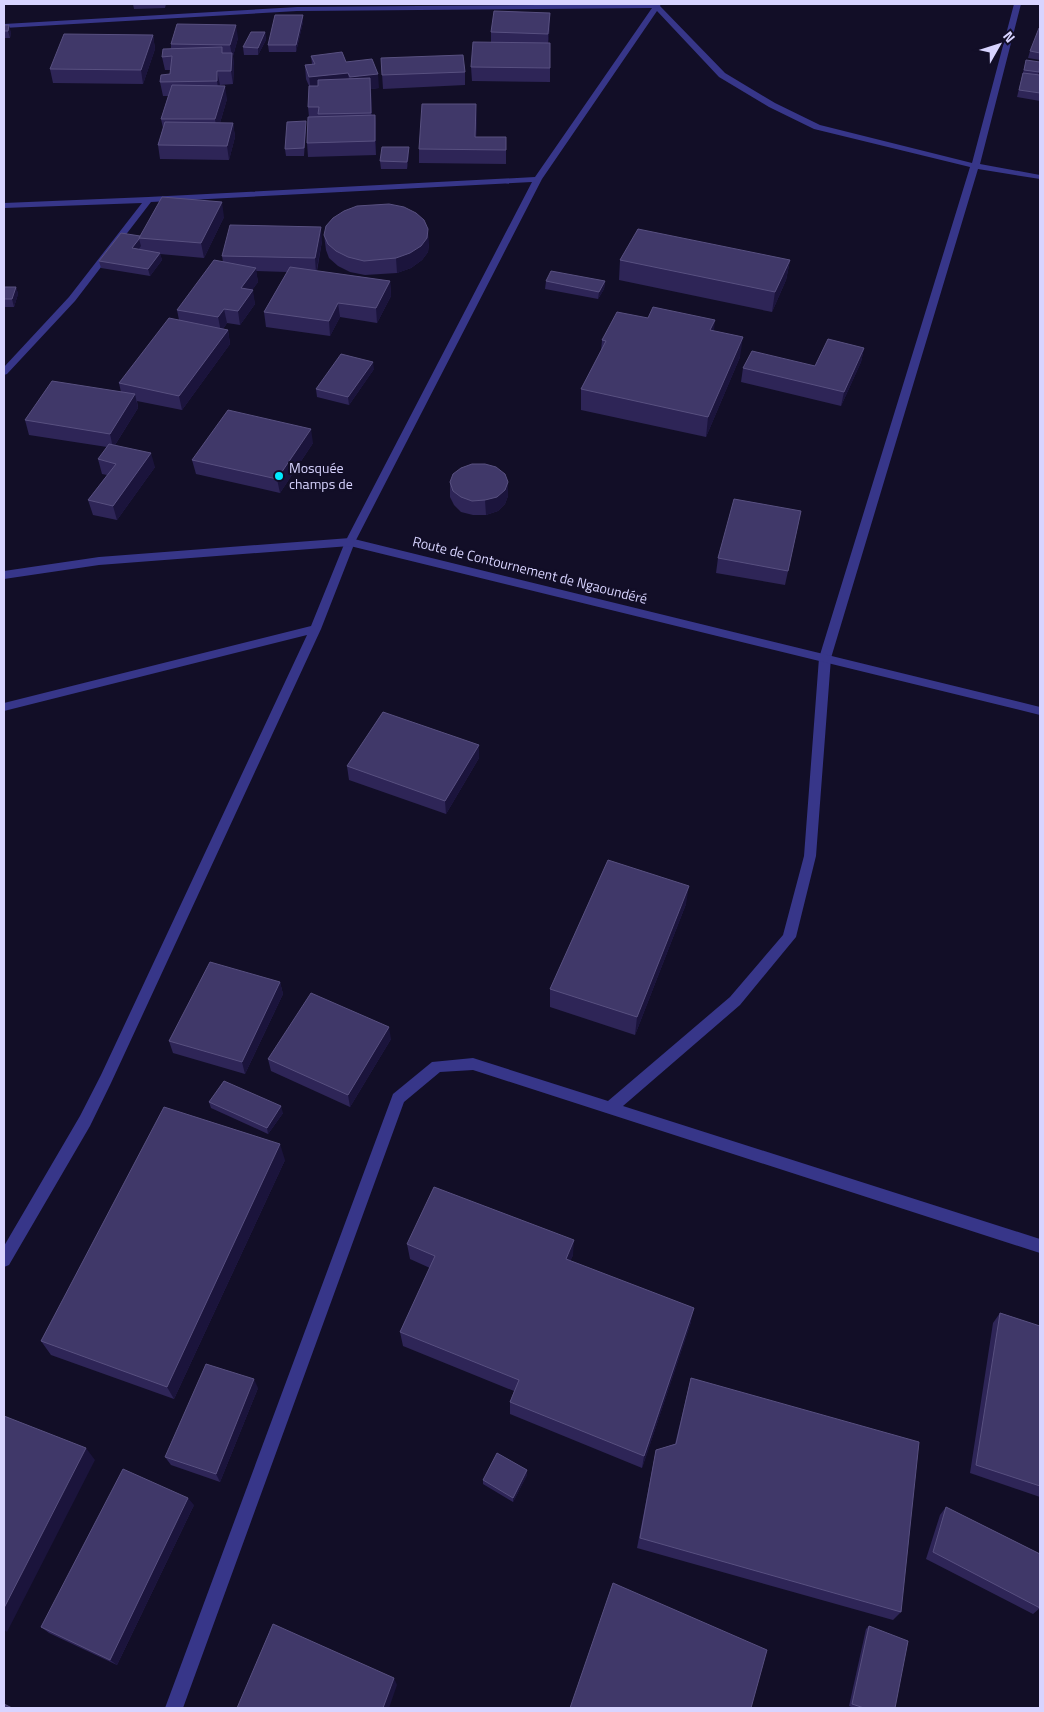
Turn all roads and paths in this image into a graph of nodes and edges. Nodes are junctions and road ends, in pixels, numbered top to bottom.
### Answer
1 (1018, 4) edge
2 (657, 5) edge
3 (300, 6) edge
4 (4, 26) edge
5 (975, 166) junction
6 (1040, 177) edge
7 (538, 179) junction
8 (148, 200) junction
9 (4, 205) edge
10 (4, 372) edge
11 (350, 542) junction
12 (4, 575) edge
13 (315, 630) junction
14 (825, 658) junction
15 (4, 707) edge
16 (1040, 711) edge
17 (610, 1108) junction
18 (1040, 1246) edge
19 (4, 1260) edge
20 (174, 1708) edge

1 - 5 street
2 - 3 street
2 - 5 street
2 - 7 street
3 - 4 street
5 - 6 street
5 - 14 street
7 - 8 street
7 - 11 street
8 - 9 street
8 - 10 street
11 - 12 street, Route de Contournement de Ngaoundéré
11 - 13 street
11 - 14 street, Route de Contournement de Ngaoundéré
13 - 15 street
13 - 19 street
14 - 16 street, Route de Contournement de Ngaoundéré
14 - 17 street
17 - 18 street
17 - 20 street

